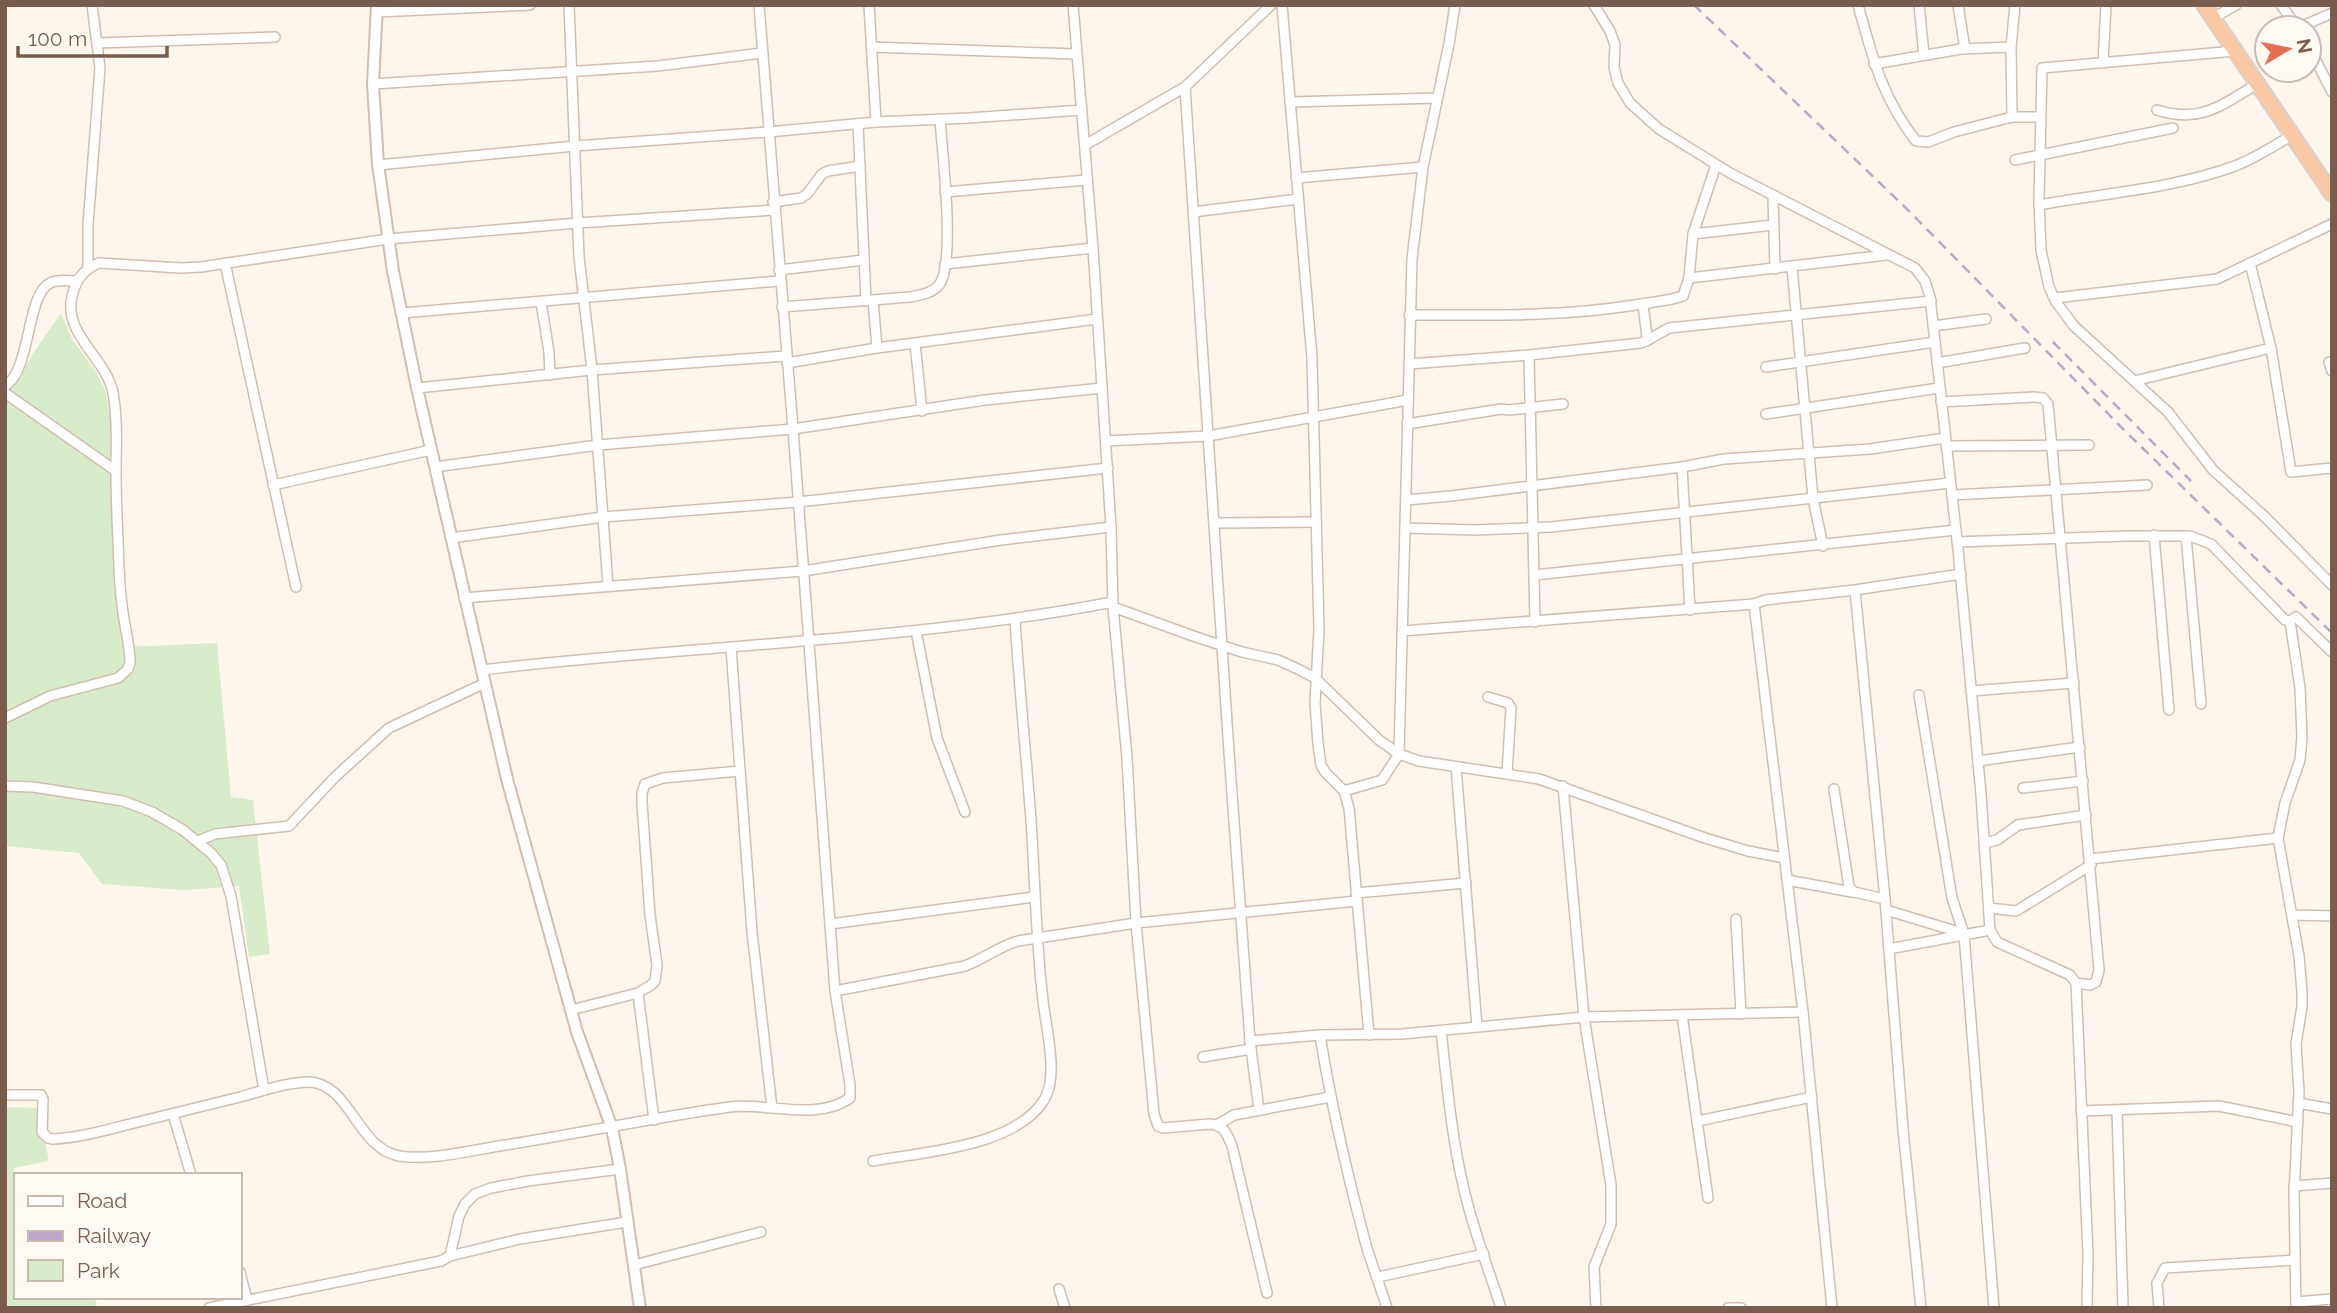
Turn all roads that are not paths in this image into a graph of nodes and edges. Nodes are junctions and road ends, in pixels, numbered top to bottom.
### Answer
1 (92, 5) edge
2 (530, 5) edge
3 (569, 5) edge
4 (758, 5) edge
5 (869, 5) edge
6 (1073, 5) edge
7 (1270, 5) edge
8 (1282, 5) edge
9 (1455, 5) edge
10 (1594, 5) edge
11 (1858, 5) edge
12 (1919, 5) edge
13 (1958, 5) edge
14 (2015, 5) edge
15 (2106, 5) edge
16 (2236, 5) edge
17 (377, 9) edge
18 (2208, 11) edge
19 (275, 37) dead end
20 (97, 43) junction
21 (872, 47) junction
22 (2011, 47) junction
23 (1965, 49) junction
24 (2235, 51) junction
25 (762, 53) junction
26 (1077, 54) junction
27 (1924, 55) junction
28 (2103, 63) junction
29 (1874, 64) junction
30 (572, 72) junction
31 (2323, 74) edge
32 (2253, 78) edge
33 (373, 84) junction
34 (2257, 84) joint
35 (1185, 87) junction
36 (2332, 92) edge
37 (1437, 98) junction
38 (1290, 102) junction
39 (1082, 110) junction
40 (2157, 110) dead end
41 (2012, 117) junction
42 (2040, 117) junction
43 (940, 119) junction
44 (876, 122) junction
45 (858, 124) junction
46 (2173, 128) dead end
47 (768, 132) junction
48 (2292, 135) junction
49 (1085, 145) junction
50 (575, 146) junction
51 (2040, 155) junction
52 (2015, 160) dead end
53 (378, 165) junction
54 (1716, 165) junction
55 (860, 166) junction
56 (1423, 167) junction
57 (1296, 178) junction
58 (1087, 180) junction
59 (944, 192) junction
60 (2332, 194) edge
61 (1773, 195) junction
62 (1298, 198) junction
63 (2039, 205) junction
64 (774, 206) junction
65 (1193, 212) junction
66 (578, 223) junction
67 (2332, 224) edge
68 (1773, 225) junction
69 (1693, 234) junction
70 (388, 239) junction
71 (1093, 248) junction
72 (1888, 255) junction
73 (864, 260) junction
74 (225, 263) junction
75 (2250, 263) junction
76 (946, 264) junction
77 (88, 267) junction
78 (1792, 267) junction
79 (1775, 269) junction
80 (779, 270) junction
81 (1689, 278) junction
82 (77, 281) junction
83 (779, 281) junction
84 (584, 298) junction
85 (2054, 298) junction
86 (869, 300) junction
87 (1931, 301) junction
88 (541, 302) junction
89 (1643, 304) junction
90 (782, 307) junction
91 (402, 313) junction
92 (1409, 315) junction
93 (1797, 317) junction
94 (1097, 318) junction
95 (1986, 319) dead end
96 (1933, 326) junction
97 (1646, 341) junction
98 (1934, 342) junction
99 (915, 343) junction
100 (877, 348) junction
101 (2025, 348) dead end
102 (2271, 348) junction
103 (1529, 355) junction
104 (786, 359) junction
105 (1801, 362) junction
106 (1937, 363) junction
107 (1409, 364) junction
108 (1766, 367) dead end
109 (593, 370) junction
110 (550, 375) junction
111 (2134, 381) junction
112 (5, 386) edge
113 (417, 388) junction
114 (1102, 388) junction
115 (1939, 388) junction
116 (5, 393) edge
117 (1408, 400) junction
118 (1941, 402) junction
119 (1563, 404) dead end
120 (1530, 408) junction
121 (1805, 410) junction
122 (922, 411) junction
123 (1766, 414) dead end
124 (1314, 416) junction
125 (1407, 424) junction
126 (793, 429) junction
127 (1208, 436) junction
128 (1106, 442) junction
129 (1946, 442) junction
130 (598, 445) junction
131 (2089, 445) dead end
132 (2052, 446) junction
133 (431, 450) junction
134 (1809, 453) junction
135 (435, 467) junction
136 (1682, 467) junction
137 (1108, 468) junction
138 (2332, 468) edge
139 (116, 471) junction
140 (1950, 482) junction
141 (273, 485) junction
142 (1531, 485) junction
143 (2147, 485) dead end
144 (2057, 491) junction
145 (1952, 495) junction
146 (1814, 499) junction
147 (1406, 500) junction
148 (798, 502) junction
149 (1684, 513) junction
150 (603, 516) junction
151 (1315, 522) junction
152 (1214, 523) junction
153 (1111, 527) junction
154 (1405, 528) junction
155 (1534, 528) junction
156 (1956, 530) junction
157 (2154, 535) junction
158 (2186, 536) junction
159 (451, 538) junction
160 (2062, 538) junction
161 (1957, 542) junction
162 (1823, 546) junction
163 (1688, 559) junction
164 (803, 571) junction
165 (1961, 574) junction
166 (1535, 575) junction
167 (608, 585) junction
168 (2332, 585) edge
169 (296, 587) dead end
170 (1855, 590) junction
171 (464, 598) junction
172 (1754, 604) junction
173 (1113, 605) junction
174 (1690, 610) junction
175 (1015, 619) junction
176 (2290, 621) junction
177 (1535, 622) junction
178 (916, 631) junction
179 (1402, 631) junction
180 (808, 642) junction
181 (1221, 645) junction
182 (731, 648) junction
183 (2332, 652) edge
184 (481, 670) junction
185 (1315, 678) junction
186 (2074, 683) junction
187 (483, 684) junction
188 (1971, 691) junction
189 (1919, 695) dead end
190 (1488, 696) dead end
191 (2201, 704) dead end
192 (2169, 710) dead end
193 (5, 718) edge
194 (2080, 747) junction
195 (1399, 754) junction
196 (1978, 761) junction
197 (1456, 767) junction
198 (740, 771) junction
199 (1507, 774) junction
200 (2083, 781) junction
201 (5, 786) edge
202 (1563, 786) junction
203 (2024, 788) dead end
204 (1834, 789) dead end
205 (1344, 791) junction
206 (965, 811) dead end
207 (2086, 815) junction
208 (2278, 838) junction
209 (198, 841) junction
210 (1984, 842) junction
211 (1784, 858) junction
212 (2090, 862) junction
213 (1787, 880) junction
214 (1466, 883) junction
215 (1854, 892) junction
216 (1034, 897) junction
217 (1357, 897) junction
218 (1885, 899) junction
219 (1989, 908) junction
220 (1886, 910) junction
221 (1240, 912) junction
222 (2292, 915) junction
223 (2332, 916) edge
224 (1736, 919) dead end
225 (1136, 923) junction
226 (830, 924) junction
227 (1990, 930) junction
228 (1964, 934) junction
229 (1037, 938) junction
230 (1889, 949) junction
231 (2076, 983) junction
232 (835, 991) junction
233 (638, 993) junction
234 (571, 1010) junction
235 (1803, 1012) junction
236 (1741, 1014) junction
237 (1682, 1015) junction
238 (1584, 1017) junction
239 (1477, 1027) junction
240 (1441, 1031) junction
241 (1320, 1035) junction
242 (1369, 1035) junction
243 (1251, 1045) junction
244 (1203, 1057) dead end
245 (264, 1090) junction
246 (5, 1095) edge
247 (1330, 1097) junction
248 (1812, 1097) junction
249 (2298, 1103) junction
250 (772, 1108) junction
251 (2332, 1109) edge
252 (1259, 1110) junction
253 (2117, 1110) junction
254 (2081, 1111) junction
255 (173, 1114) junction
256 (654, 1120) junction
257 (1698, 1121) junction
258 (2298, 1122) junction
259 (1217, 1125) junction
260 (611, 1128) junction
261 (873, 1161) dead end
262 (620, 1168) junction
263 (190, 1173) edge
264 (2332, 1183) edge
265 (2294, 1186) junction
266 (1708, 1198) dead end
267 (627, 1222) junction
268 (761, 1232) dead end
269 (1484, 1254) junction
270 (450, 1256) junction
271 (2295, 1260) junction
272 (634, 1265) junction
273 (1378, 1277) junction
274 (242, 1280) edge
275 (1059, 1289) dead end
276 (1267, 1293) dead end
277 (2332, 1299) edge
278 (247, 1300) junction
279 (2296, 1305) edge
280 (209, 1308) edge
281 (640, 1308) edge
282 (1065, 1308) edge
283 (1387, 1308) edge
284 (1501, 1308) edge
285 (1596, 1308) edge
286 (1728, 1308) edge
287 (1741, 1308) edge
288 (1832, 1308) edge
289 (1921, 1308) edge
290 (1994, 1308) edge
291 (2087, 1308) edge
292 (2123, 1308) edge
293 (2160, 1308) edge

1 - 20 street
2 - 17 street
3 - 30 street
4 - 25 street
5 - 21 street
6 - 26 street
7 - 35 street
8 - 38 street
9 - 37 street
10 - 54 street
11 - 29 street
12 - 27 street
13 - 23 street
14 - 22 street
15 - 28 street
16 - 18 street
17 - 33 street
18 - 24 highway
19 - 20 street
20 - 77 street
21 - 26 street
21 - 44 street
22 - 23 street
22 - 41 street
23 - 27 street
24 - 28 street
24 - 32 highway
25 - 30 street
25 - 47 street
26 - 39 street
27 - 29 street
28 - 42 street
29 - 41 street
30 - 33 street
30 - 50 street
31 - 36 street
33 - 53 street
34 - 40 street
34 - 48 highway
35 - 49 street
35 - 65 street
37 - 38 street
37 - 56 street
38 - 57 street
39 - 43 street
39 - 49 street
41 - 42 street
42 - 51 street
43 - 44 street
43 - 59 street
44 - 45 street
45 - 47 street
45 - 55 street
46 - 51 street
47 - 50 street
47 - 64 street
48 - 60 highway
48 - 63 street
49 - 58 street
50 - 53 street
50 - 66 street
51 - 52 street
51 - 63 street
53 - 70 street
54 - 61 street
54 - 69 street
55 - 64 street
55 - 73 street
56 - 57 street
56 - 92 street
57 - 62 street
58 - 59 street
58 - 71 street
59 - 76 street
61 - 68 street
61 - 72 street
62 - 65 street
62 - 124 street
63 - 85 street
64 - 66 street
64 - 80 street
65 - 127 street
66 - 70 street
66 - 84 street
67 - 75 street
68 - 69 street
68 - 79 street
69 - 81 street
70 - 74 street
70 - 91 street
71 - 76 street
71 - 94 street
72 - 78 street
72 - 87 street
73 - 80 street
73 - 86 street
74 - 77 street
74 - 141 street
75 - 85 street
75 - 102 street
76 - 86 street
77 - 82 street
78 - 79 street
78 - 93 street
79 - 81 street
80 - 83 street
81 - 89 street
82 - 112 street
82 - 139 street
83 - 84 street
83 - 90 street
84 - 88 street
84 - 109 street
85 - 111 street
86 - 90 street
86 - 100 street
87 - 93 street
87 - 96 street
88 - 91 street
88 - 110 street
89 - 92 street
89 - 97 street
90 - 104 street
91 - 113 street
92 - 107 street
93 - 97 street
93 - 105 street
94 - 99 street
94 - 114 street
95 - 96 street
96 - 98 street
97 - 103 street
98 - 105 street
98 - 106 street
99 - 100 street
99 - 122 street
100 - 104 street
101 - 106 street
102 - 111 street
102 - 138 street
103 - 107 street
103 - 120 street
104 - 109 street
104 - 126 street
105 - 108 street
105 - 121 street
106 - 115 street
107 - 117 street
109 - 110 street
109 - 130 street
110 - 113 street
111 - 168 street
113 - 133 street
114 - 122 street
114 - 128 street
115 - 118 street
115 - 121 street
116 - 139 street
117 - 124 street
117 - 125 street
118 - 129 street
118 - 132 street
119 - 120 street
120 - 125 street
120 - 142 street
121 - 123 street
121 - 134 street
122 - 126 street
124 - 127 street
124 - 151 street
125 - 147 street
126 - 130 street
126 - 148 street
127 - 128 street
127 - 152 street
128 - 137 street
129 - 132 street
129 - 134 street
129 - 140 street
130 - 135 street
130 - 150 street
131 - 132 street
132 - 144 street
133 - 135 street
133 - 141 street
134 - 136 street
134 - 146 street
135 - 159 street
136 - 142 street
136 - 149 street
137 - 148 street
137 - 153 street
139 - 193 street
140 - 145 street
140 - 146 street
141 - 169 street
142 - 147 street
142 - 155 street
143 - 144 street
144 - 145 street
144 - 160 street
145 - 156 street
146 - 149 street
146 - 162 street
147 - 154 street
148 - 150 street
148 - 164 street
149 - 155 street
149 - 163 street
150 - 159 street
150 - 167 street
151 - 152 street
151 - 185 street
152 - 181 street
153 - 164 street
153 - 173 street
154 - 155 street
154 - 179 street
155 - 166 street
156 - 161 street
156 - 162 street
157 - 158 street
157 - 160 street
157 - 192 street
158 - 176 street
158 - 191 street
159 - 171 street
160 - 161 street
160 - 186 street
161 - 165 street
162 - 163 street
163 - 166 street
163 - 174 street
164 - 167 street
164 - 180 street
165 - 170 street
165 - 188 street
166 - 177 street
167 - 171 street
170 - 172 street
170 - 218 street
171 - 184 street
172 - 174 street
172 - 211 street
173 - 175 street
173 - 181 street
173 - 225 street
174 - 177 street
175 - 178 street
175 - 216 street
176 - 183 street
176 - 208 street
177 - 179 street
178 - 180 street
178 - 206 street
179 - 195 street
180 - 182 street
180 - 226 street
181 - 185 street
181 - 221 street
182 - 184 street
182 - 198 street
184 - 187 street
185 - 195 street
185 - 205 street
186 - 188 street
186 - 194 street
187 - 209 street
187 - 234 street
188 - 196 street
189 - 228 street
190 - 199 street
194 - 196 street
194 - 200 street
195 - 197 street
195 - 205 street
196 - 210 street
197 - 199 street
197 - 214 street
198 - 233 street
198 - 250 street
199 - 202 street
200 - 203 street
200 - 207 street
201 - 209 street
202 - 211 street
202 - 238 street
204 - 215 street
205 - 217 street
207 - 210 street
207 - 212 street
208 - 212 street
208 - 222 street
209 - 245 street
210 - 219 street
211 - 213 street
212 - 219 street
212 - 231 street
213 - 215 street
213 - 235 street
214 - 217 street
214 - 239 street
215 - 218 street
216 - 226 street
216 - 229 street
217 - 221 street
217 - 242 street
218 - 220 street
219 - 227 street
220 - 228 street
220 - 230 street
221 - 225 street
221 - 243 street
222 - 223 street
222 - 249 street
224 - 236 street
225 - 229 street
225 - 259 street
226 - 232 street
227 - 228 street
227 - 231 street
228 - 230 street
228 - 290 street
229 - 232 street
229 - 261 street
230 - 289 street
231 - 254 street
232 - 250 street
233 - 234 street
233 - 256 street
234 - 260 street
235 - 236 street
235 - 248 street
236 - 237 street
237 - 238 street
237 - 257 street
238 - 239 street
238 - 285 street
239 - 240 street
240 - 242 street
240 - 269 street
241 - 242 street
241 - 243 street
241 - 247 street
243 - 244 street
243 - 252 street
245 - 255 street
245 - 260 street
246 - 255 street
247 - 252 street
247 - 273 street
248 - 257 street
248 - 288 street
249 - 251 street
249 - 258 street
250 - 256 street
252 - 259 street
253 - 254 street
253 - 258 street
253 - 292 street
254 - 291 street
255 - 263 street
256 - 260 street
257 - 266 street
258 - 265 street
259 - 276 street
260 - 262 street
262 - 267 street
262 - 270 street
264 - 265 street
265 - 271 street
267 - 270 street
267 - 272 street
268 - 272 street
269 - 273 street
269 - 284 street
270 - 278 street
271 - 279 street
271 - 293 street
272 - 281 street
273 - 283 street
274 - 278 street
275 - 282 street
277 - 279 street
278 - 280 street
286 - 287 street

